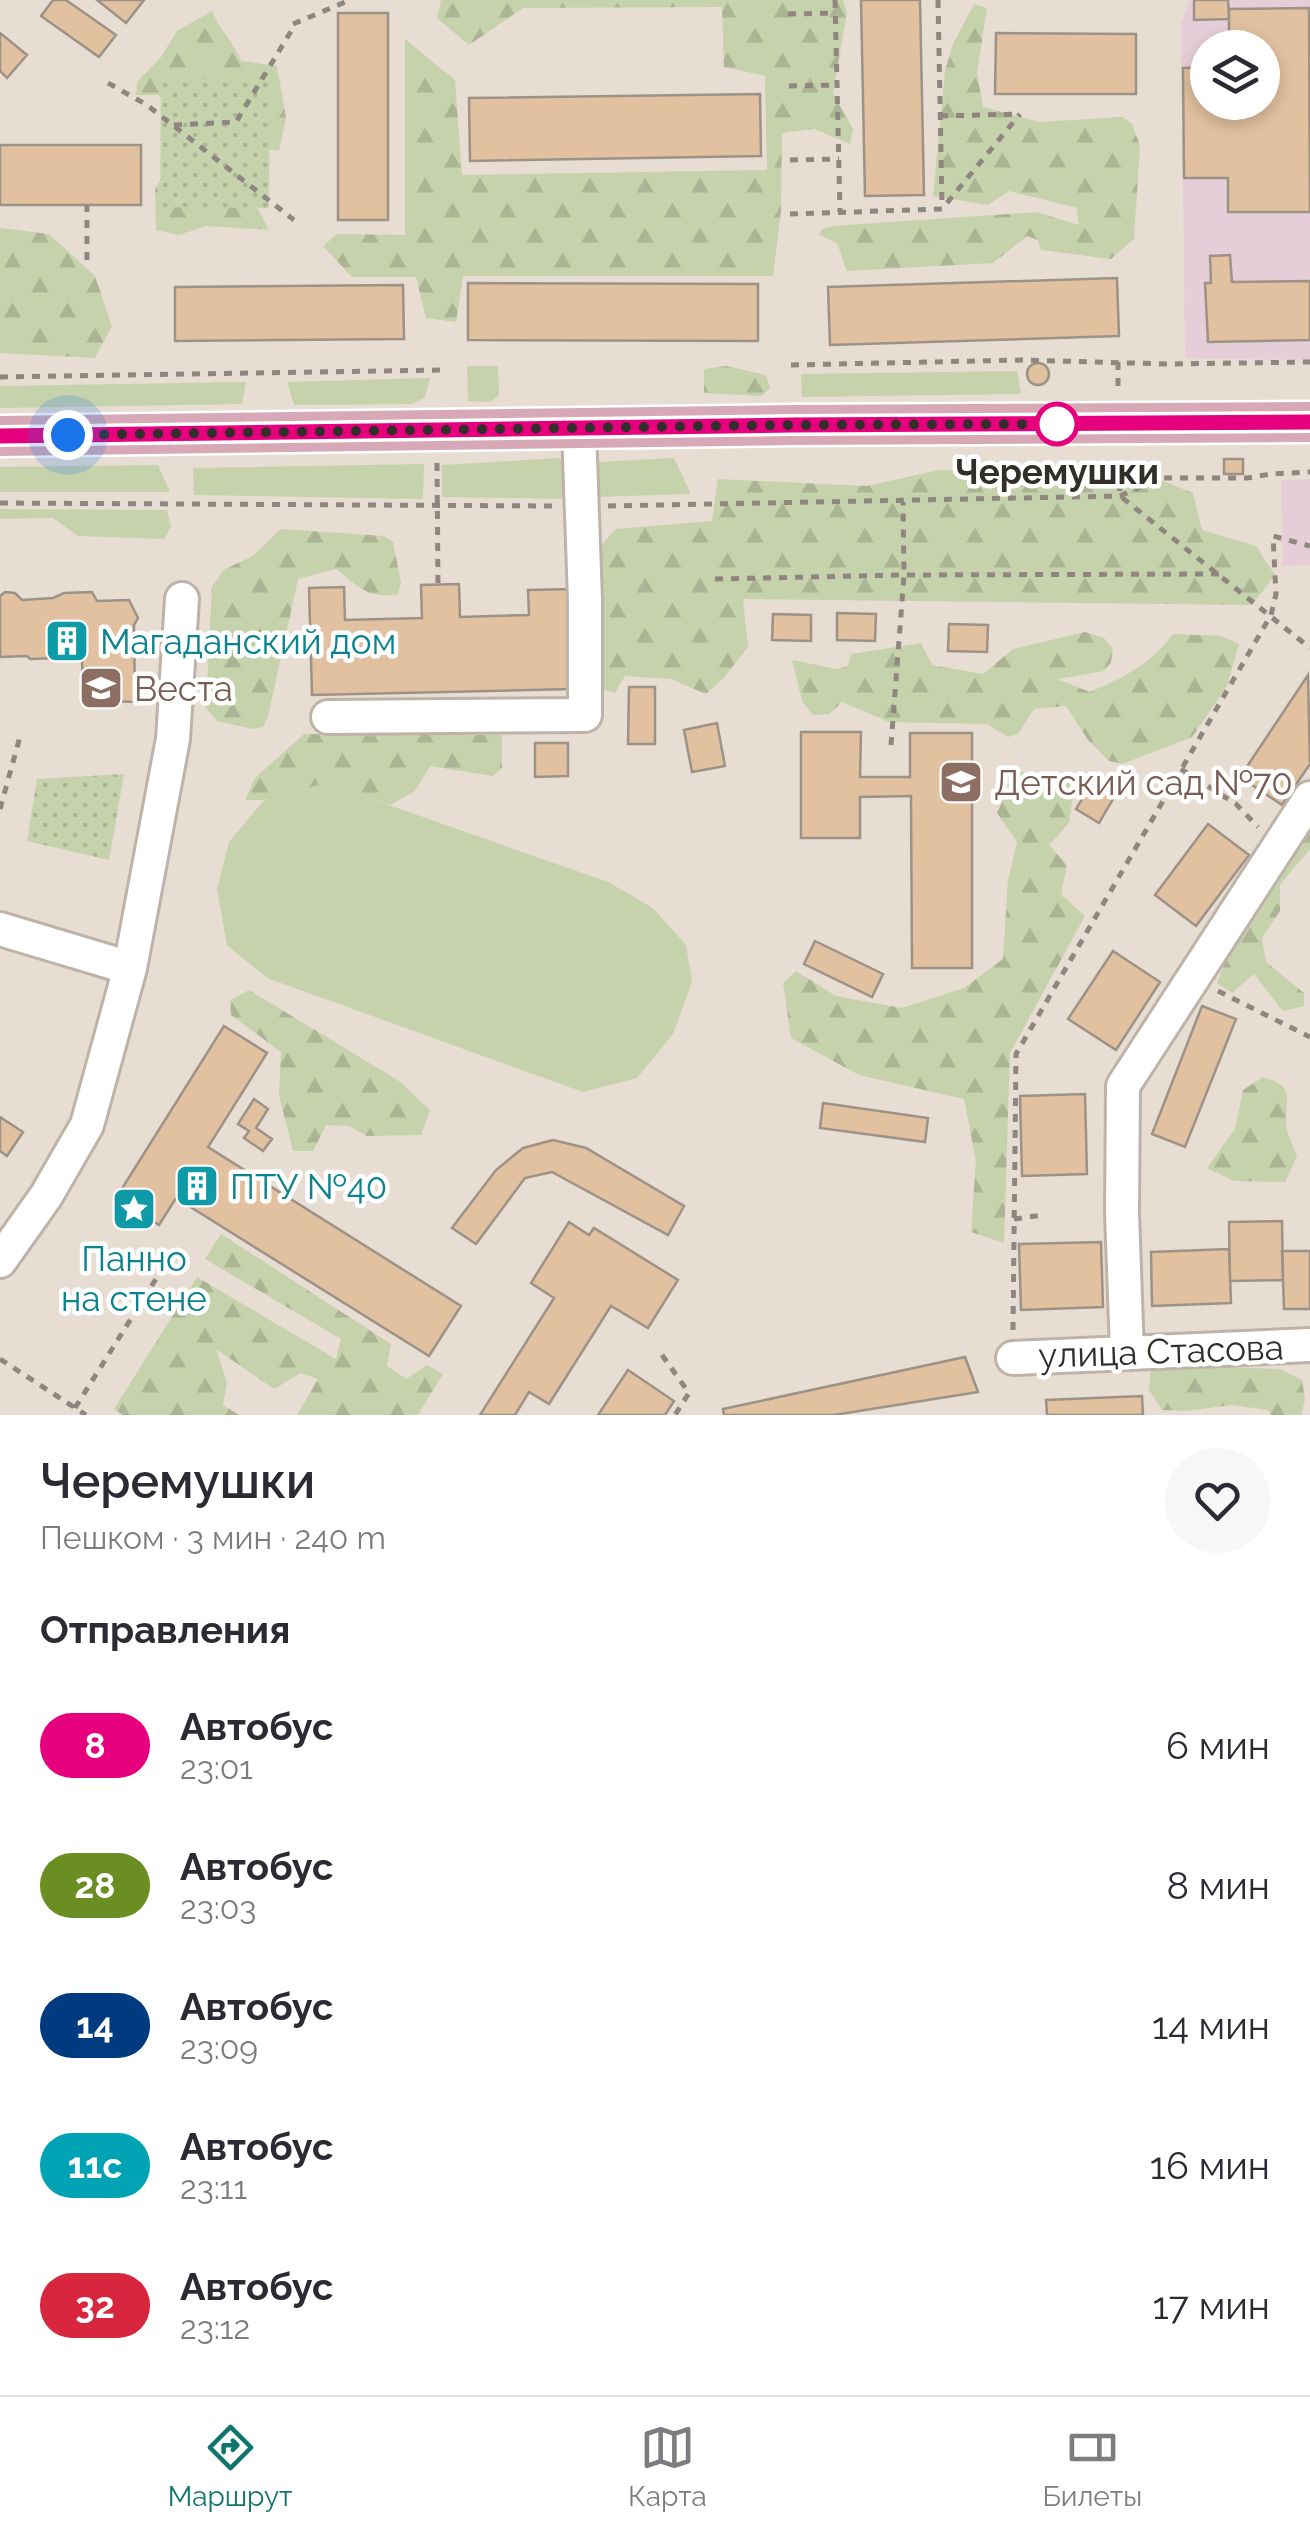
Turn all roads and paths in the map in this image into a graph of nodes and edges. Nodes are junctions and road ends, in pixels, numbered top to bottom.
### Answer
1 (350, 0) edge
2 (835, 0) edge
3 (938, 0) edge
4 (836, 13) junction
5 (788, 14) dead end
6 (108, 83) dead end
7 (837, 85) junction
8 (789, 86) dead end
9 (940, 116) junction
10 (173, 124) junction
11 (838, 159) junction
12 (790, 160) dead end
13 (87, 205) dead end
14 (942, 209) junction
15 (840, 212) junction
16 (790, 214) dead end
17 (294, 220) dead end
18 (87, 260) dead end
19 (1118, 362) junction
20 (1310, 362) edge
21 (791, 364) dead end
22 (442, 370) dead end
23 (0, 378) edge
24 (1118, 397) dead end
25 (1310, 422) edge
26 (579, 428) junction
27 (436, 432) junction
28 (0, 436) edge
29 (1119, 467) dead end
30 (1310, 472) edge
31 (1120, 496) junction
32 (0, 502) edge
33 (903, 502) junction
34 (437, 505) junction
35 (583, 506) junction
36 (1310, 546) edge
37 (1219, 574) junction
38 (904, 575) junction
39 (716, 579) dead end
40 (438, 585) dead end
41 (182, 598) dead end
42 (1271, 615) junction
43 (1310, 648) edge
44 (328, 718) dead end
45 (21, 733) dead end
46 (891, 745) dead end
47 (1181, 769) junction
48 (1310, 798) edge
49 (0, 809) edge
50 (1263, 871) junction
51 (0, 928) edge
52 (130, 968) junction
53 (1193, 979) junction
54 (1310, 1037) edge
55 (1042, 1214) dead end
56 (1014, 1220) junction
57 (171, 1254) dead end
58 (0, 1261) edge
59 (1310, 1345) edge
60 (1127, 1353) junction
61 (662, 1354) dead end
62 (1012, 1358) joint
63 (0, 1359) edge
64 (75, 1408) junction
65 (86, 1415) edge
66 (674, 1415) edge

1 - 10 path
2 - 4 path
3 - 9 path
4 - 5 path
4 - 7 path
6 - 10 path
7 - 8 path
7 - 11 path
9 - 14 path
9 - 14 path
10 - 17 path
11 - 12 path
11 - 15 path
13 - 18 path
14 - 15 path
15 - 16 path
19 - 20 path
19 - 21 path
19 - 24 path
22 - 23 path
25 - 26 main road
26 - 27 main road
26 - 35 street
27 - 28 main road
27 - 34 path
29 - 31 path
30 - 31 path
31 - 33 path
31 - 37 path
32 - 34 path
33 - 35 path
33 - 38 path
34 - 35 path
34 - 40 path
35 - 44 street
36 - 42 path
37 - 38 path
37 - 42 path
38 - 39 path
38 - 46 path
41 - 52 street
42 - 43 path
42 - 47 path
45 - 49 path
47 - 50 path
47 - 56 path
48 - 50 street
50 - 53 street
51 - 52 street
52 - 58 street
53 - 54 path
53 - 60 street
55 - 56 path
56 - 62 path
57 - 64 path
59 - 60 street, улица Стасова
60 - 62 street, улица Стасова
61 - 66 path
63 - 64 path
64 - 65 path

